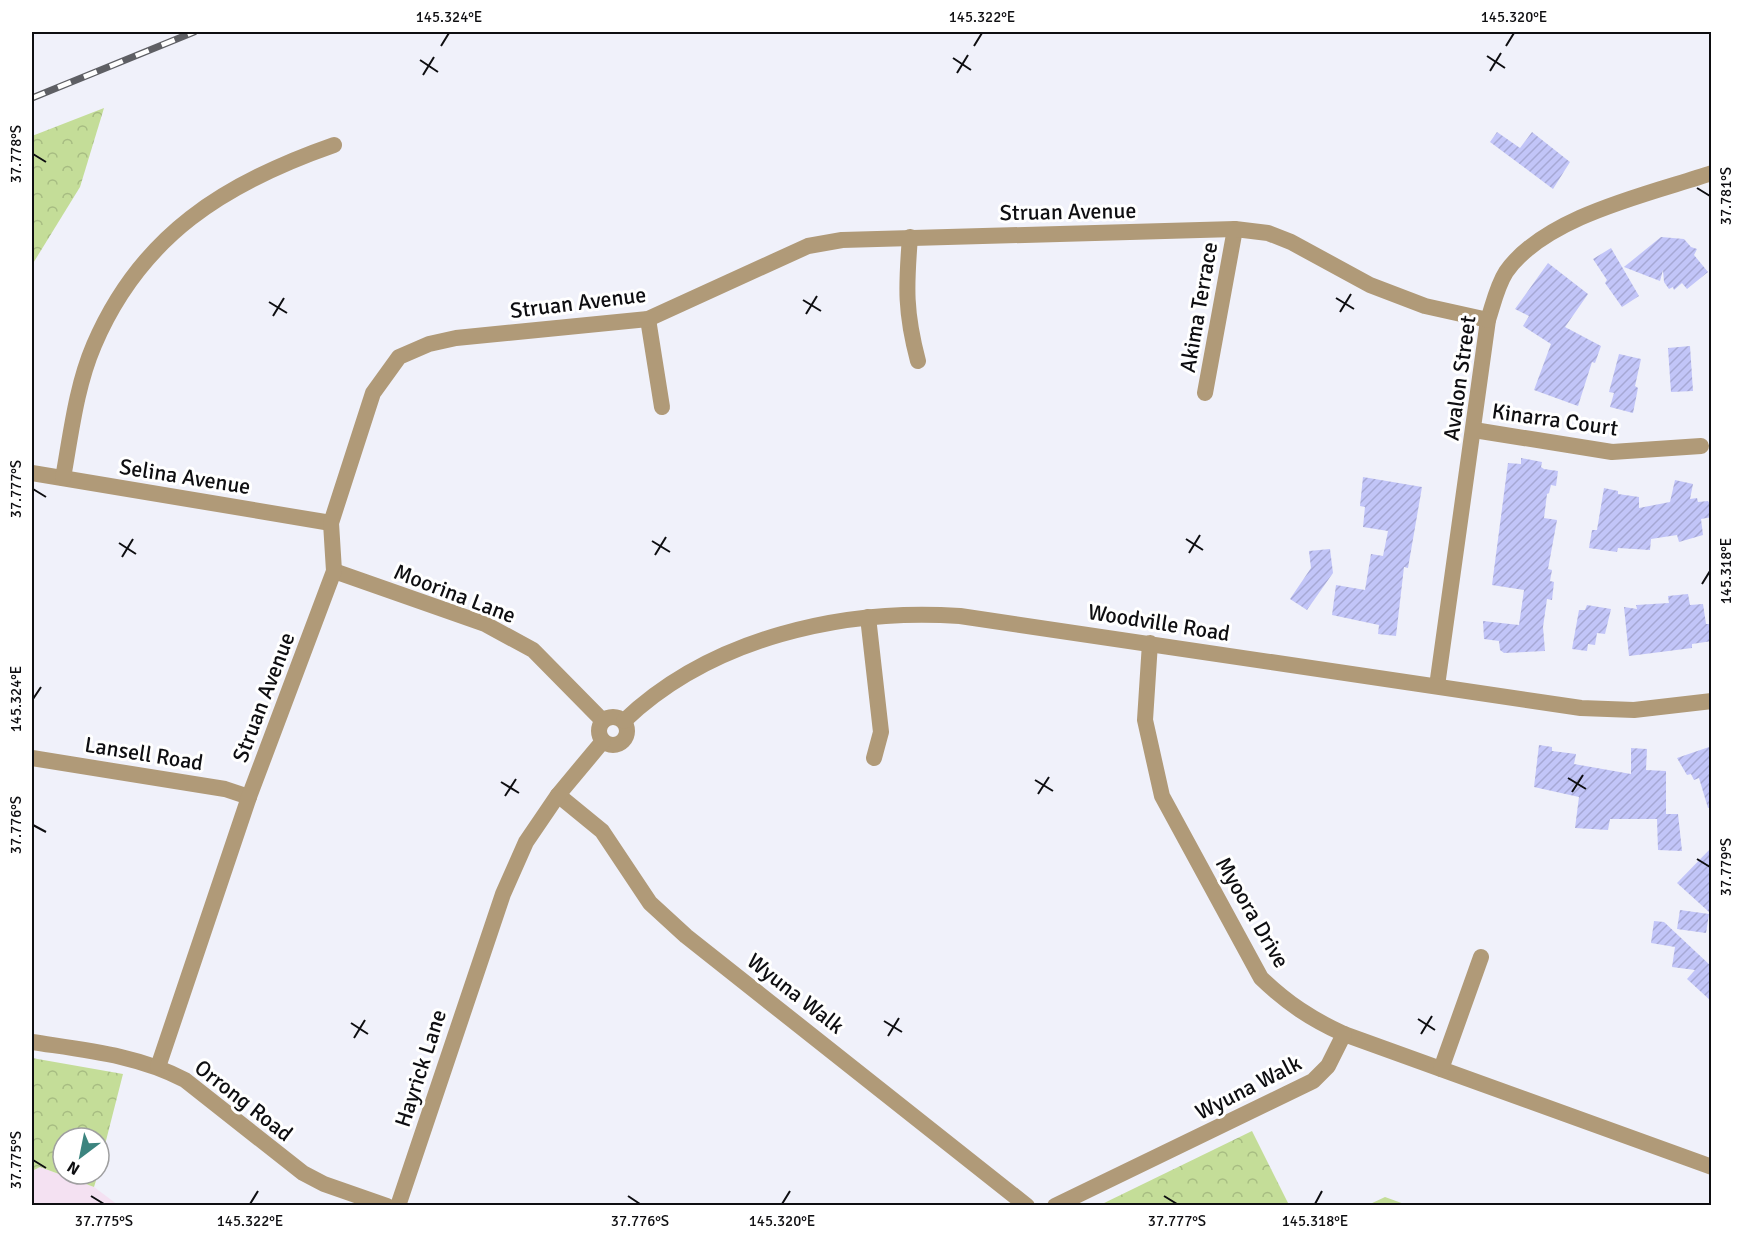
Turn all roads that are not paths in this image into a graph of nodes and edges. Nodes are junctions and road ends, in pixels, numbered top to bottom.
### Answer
1 (334, 145) dead end
2 (1712, 173) edge
3 (1235, 229) junction
4 (910, 237) junction
5 (648, 320) junction
6 (1488, 320) junction
7 (918, 361) dead end
8 (1205, 393) dead end
9 (662, 407) dead end
10 (1474, 430) junction
11 (1701, 446) dead end
12 (32, 473) edge
13 (63, 478) junction
14 (331, 523) junction
15 (334, 572) junction
16 (868, 616) junction
17 (1150, 643) junction
18 (1437, 686) junction
19 (1712, 701) edge
20 (603, 721) junction
21 (624, 722) junction
22 (603, 741) junction
23 (32, 758) edge
24 (874, 758) dead end
25 (558, 795) junction
26 (249, 797) junction
27 (1481, 957) dead end
28 (1344, 1034) junction
29 (32, 1042) edge
30 (158, 1067) junction
31 (1441, 1069) junction
32 (1712, 1167) edge
33 (387, 1206) edge
34 (398, 1206) edge
35 (1027, 1206) edge
36 (1055, 1206) edge

1 - 13 street
2 - 6 street, Avalon Street
3 - 4 street, Struan Avenue
3 - 6 street, Struan Avenue
3 - 8 street, Akima Terrace
4 - 5 street, Struan Avenue
4 - 7 street
5 - 9 street
5 - 14 street, Struan Avenue
6 - 10 street, Avalon Street
10 - 11 street, Kinarra Court
10 - 18 street, Avalon Street
12 - 13 street, Selina Avenue
13 - 14 street, Selina Avenue
14 - 15 street, Struan Avenue
15 - 20 street, Moorina Lane
15 - 26 street, Struan Avenue
16 - 17 street, Woodville Road
16 - 21 street, Woodville Road
16 - 24 street
17 - 18 street, Woodville Road
17 - 28 street, Myoora Drive
18 - 19 street, Woodville Road
20 - 21 street
20 - 22 street
21 - 22 street
22 - 25 street
23 - 26 street, Lansell Road
25 - 34 street, Hayrick Lane
25 - 35 street, Wyuna Walk
26 - 30 street, Struan Avenue
27 - 31 street
28 - 31 street, Myoora Drive
28 - 36 street, Wyuna Walk
29 - 30 street, Orrong Road
30 - 33 street, Orrong Road
31 - 32 street, Myoora Drive

